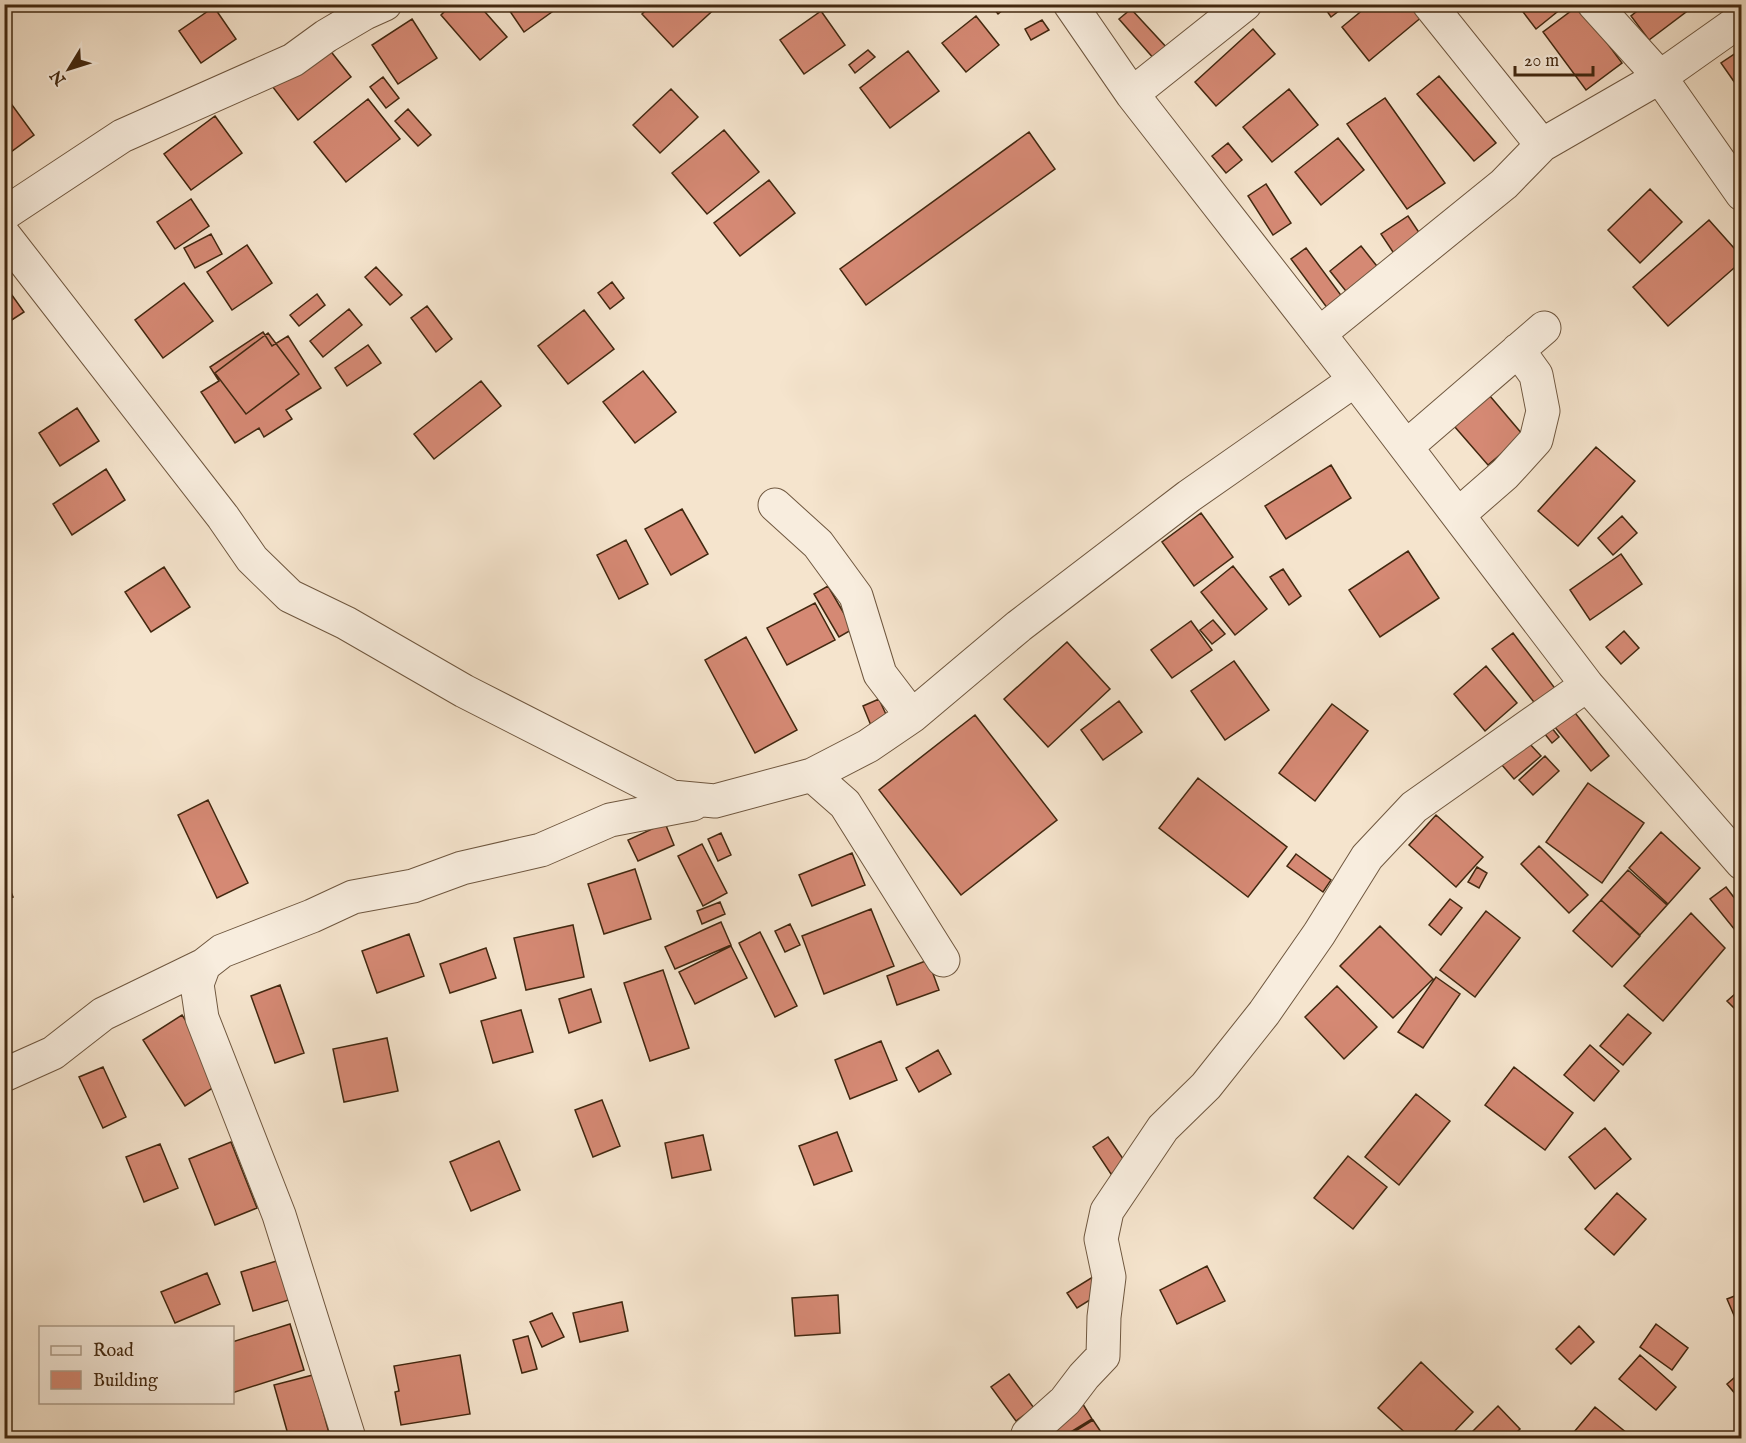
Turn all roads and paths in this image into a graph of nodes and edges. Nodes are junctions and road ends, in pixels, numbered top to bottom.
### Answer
1 (385, 4) edge
2 (1070, 4) edge
3 (1245, 4) edge
4 (1429, 4) edge
5 (1594, 4) edge
6 (1742, 19) edge
7 (1660, 77) junction
8 (1132, 94) junction
9 (1542, 145) junction
10 (1742, 194) edge
11 (4, 214) edge
12 (4, 235) edge
13 (1544, 328) dead end
14 (1319, 334) junction
15 (1518, 350) junction
16 (1355, 380) junction
17 (1406, 447) junction
18 (775, 505) dead end
19 (1458, 515) junction
20 (1587, 685) junction
21 (912, 716) junction
22 (609, 766) junction
23 (812, 776) junction
24 (710, 800) junction
25 (610, 820) junction
26 (1742, 863) edge
27 (943, 960) dead end
28 (204, 965) junction
29 (4, 1075) edge
30 (1028, 1434) dead end
31 (349, 1438) edge

1 - 11 street
2 - 8 street
3 - 8 street
4 - 9 street
5 - 7 street
6 - 7 street
7 - 9 street
7 - 10 street
8 - 14 street
9 - 14 street
12 - 22 street
13 - 15 street
14 - 16 street
15 - 17 street
15 - 19 street
16 - 17 street
16 - 21 street
17 - 19 street
18 - 21 street
19 - 20 street
20 - 26 street
20 - 30 street
21 - 23 street
22 - 24 street
22 - 25 street
23 - 24 street
23 - 27 street
24 - 25 street
25 - 28 street
28 - 29 street
28 - 31 street

